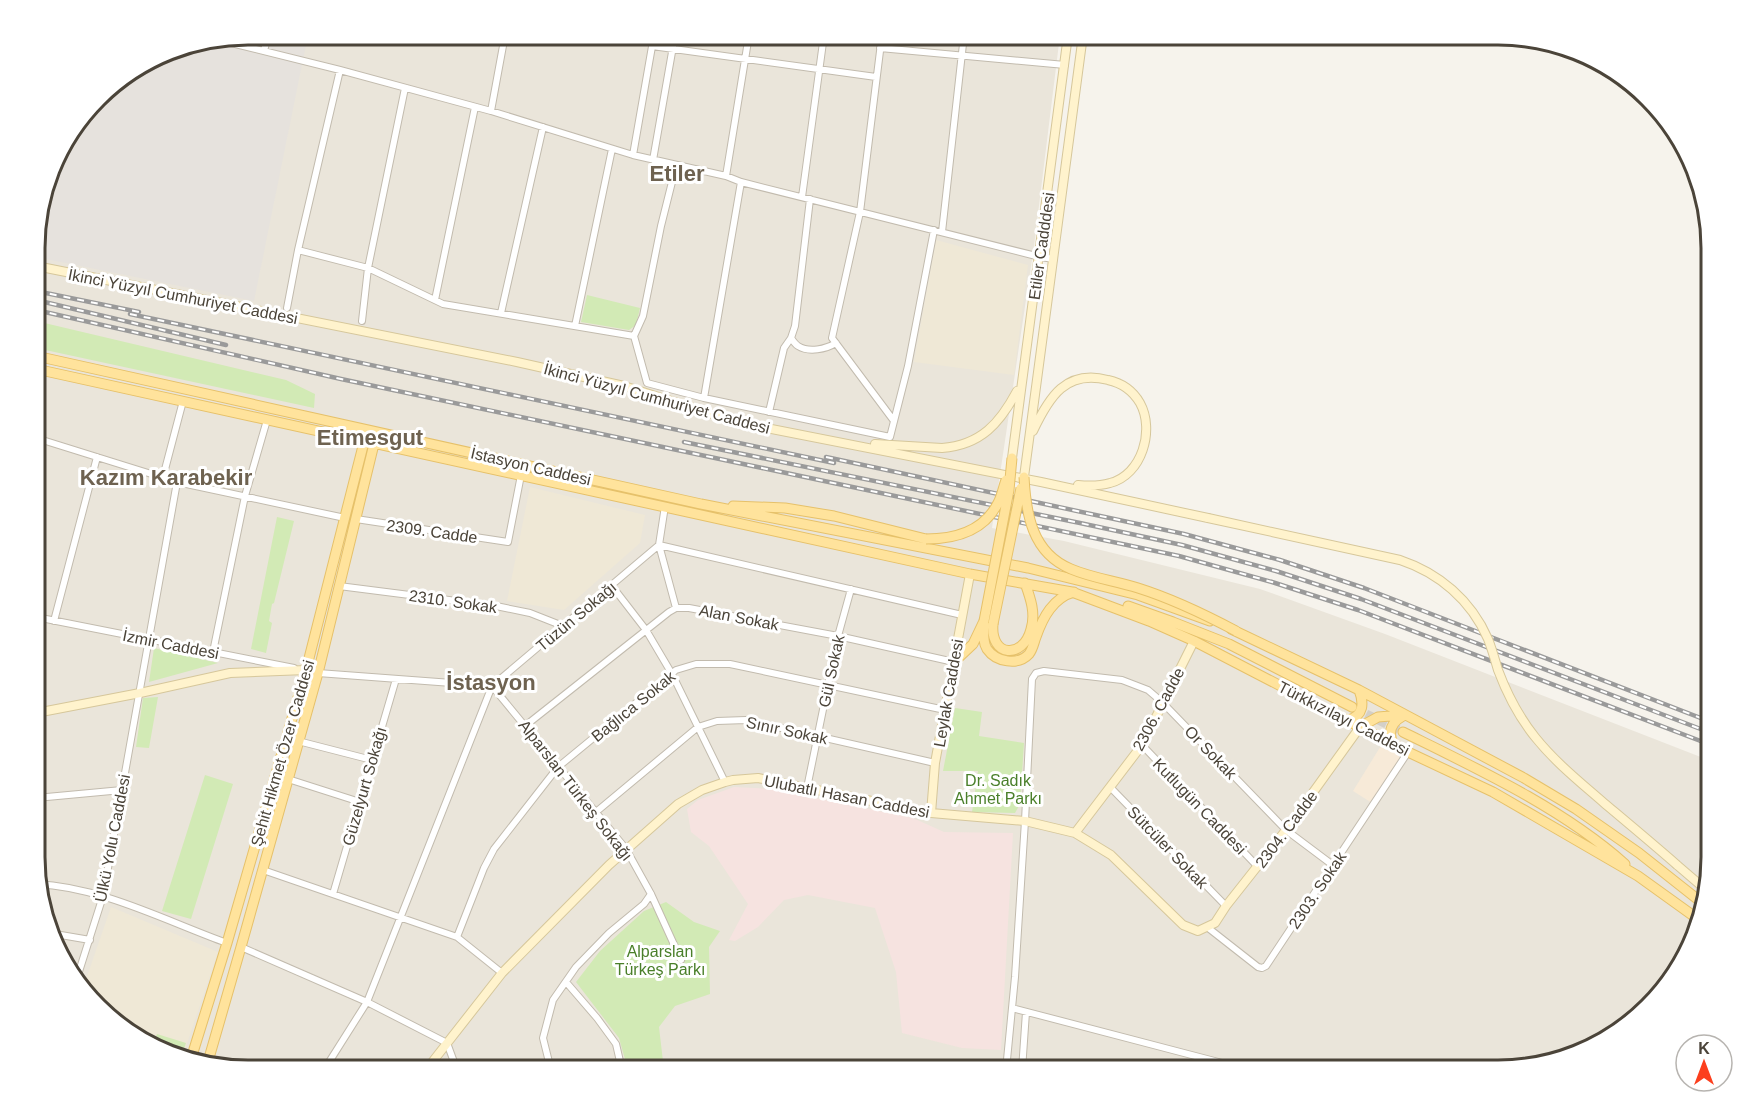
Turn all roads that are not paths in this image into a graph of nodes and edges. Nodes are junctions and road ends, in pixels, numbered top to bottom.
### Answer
1 (244, 45) edge
2 (265, 45) edge
3 (504, 45) edge
4 (674, 45) edge
5 (748, 45) edge
6 (823, 45) edge
7 (880, 45) edge
8 (963, 45) edge
9 (1067, 45) edge
10 (1082, 45) edge
11 (248, 46) joint
12 (652, 46) joint
13 (880, 48) junction
14 (673, 49) junction
15 (264, 51) junction
16 (962, 56) junction
17 (746, 59) junction
18 (1065, 65) junction
19 (821, 69) junction
20 (340, 70) junction
21 (876, 77) junction
22 (405, 88) junction
23 (475, 107) junction
24 (490, 111) junction
25 (543, 127) junction
26 (612, 149) junction
27 (633, 155) junction
28 (654, 160) junction
29 (676, 166) junction
30 (726, 176) junction
31 (741, 182) junction
32 (802, 197) junction
33 (810, 199) junction
34 (860, 212) junction
35 (934, 230) junction
36 (942, 232) junction
37 (298, 250) junction
38 (1040, 256) junction
39 (1054, 259) junction
40 (45, 268) edge
41 (368, 268) junction
42 (435, 300) junction
43 (287, 308) dead end
44 (501, 313) junction
45 (362, 321) dead end
46 (575, 326) junction
47 (634, 336) junction
48 (791, 338) junction
49 (836, 343) junction
50 (45, 358) edge
51 (45, 371) edge
52 (1020, 385) junction
53 (704, 398) junction
54 (183, 401) junction
55 (769, 412) junction
56 (267, 420) junction
57 (894, 421) junction
58 (367, 430) junction
59 (377, 432) junction
60 (1029, 439) junction
61 (45, 441) edge
62 (364, 441) junction
63 (375, 444) junction
64 (853, 444) junction
65 (97, 457) junction
66 (1012, 458) junction
67 (521, 475) junction
68 (163, 477) junction
69 (1024, 477) junction
70 (177, 482) junction
71 (1041, 482) junction
72 (245, 496) junction
73 (700, 504) junction
74 (665, 506) junction
75 (345, 518) junction
76 (356, 519) junction
77 (659, 545) junction
78 (1028, 568) joint
79 (970, 574) junction
80 (1025, 583) junction
81 (339, 586) junction
82 (612, 586) junction
83 (850, 589) junction
84 (1072, 592) junction
85 (676, 608) junction
86 (962, 615) junction
87 (45, 619) edge
88 (54, 621) junction
89 (988, 622) junction
90 (563, 627) junction
91 (646, 630) junction
92 (1236, 631) junction
93 (838, 636) junction
94 (150, 640) junction
95 (1194, 641) junction
96 (213, 652) junction
97 (954, 662) junction
98 (306, 670) junction
99 (318, 673) junction
100 (672, 674) junction
101 (396, 679) junction
102 (828, 685) junction
103 (492, 686) junction
104 (1359, 690) junction
105 (140, 693) junction
106 (1162, 702) junction
107 (1352, 707) tunnel mouth
108 (945, 710) junction
109 (45, 711) edge
110 (1406, 715) junction
111 (1348, 720) junction
112 (525, 726) junction
113 (698, 727) junction
114 (1360, 727) junction
115 (1403, 732) tunnel mouth
116 (818, 736) junction
117 (298, 741) junction
118 (1393, 743) junction
119 (1142, 745) junction
120 (1408, 752) junction
121 (372, 760) junction
122 (935, 763) junction
123 (558, 767) junction
124 (288, 778) junction
125 (725, 782) junction
126 (1110, 787) junction
127 (807, 788) junction
128 (122, 790) junction
129 (45, 797) edge
130 (360, 802) junction
131 (596, 812) junction
132 (931, 813) junction
133 (1025, 821) junction
134 (1286, 830) junction
135 (1075, 833) junction
136 (626, 849) junction
137 (1334, 866) junction
138 (1258, 867) junction
139 (263, 870) junction
140 (1638, 876) junction
141 (1699, 884) edge
142 (47, 885) edge
143 (333, 894) junction
144 (651, 894) junction
145 (103, 896) junction
146 (1697, 898) edge
147 (1226, 906) junction
148 (1692, 915) edge
149 (401, 917) junction
150 (1207, 927) junction
151 (60, 935) edge
152 (457, 936) junction
153 (90, 940) junction
154 (227, 943) junction
155 (241, 947) junction
156 (681, 960) dead end
157 (80, 971) edge
158 (502, 973) junction
159 (566, 982) junction
160 (367, 1002) junction
161 (1012, 1008) junction
162 (1026, 1012) junction
163 (447, 1043) junction
164 (193, 1052) edge
165 (210, 1056) edge
166 (330, 1060) edge
167 (434, 1060) edge
168 (453, 1060) edge
169 (548, 1060) edge
170 (620, 1060) edge
171 (1007, 1060) edge
172 (1023, 1060) edge
173 (1211, 1060) edge

1 - 11 street
2 - 15 street
3 - 24 street
4 - 14 street
5 - 17 street
6 - 19 street
7 - 13 street
8 - 16 street
9 - 18 main road, Etiler Cadddesi
10 - 39 main road
11 - 15 street
12 - 14 street
12 - 27 street
13 - 16 street
13 - 21 street
14 - 17 street
14 - 28 street
15 - 20 street
16 - 18 street
16 - 36 street
17 - 19 street
17 - 30 street
18 - 38 main road, Etiler Cadddesi
19 - 21 street
19 - 32 street
20 - 22 street
20 - 37 street
21 - 34 street
22 - 23 street
22 - 41 street
23 - 24 street
23 - 42 street
24 - 25 street
25 - 26 street
25 - 44 street
26 - 27 street
26 - 46 street
27 - 28 street
28 - 29 street
29 - 30 street
29 - 47 street
30 - 31 street
31 - 32 street
31 - 53 street
32 - 33 street
33 - 34 street
33 - 48 street
34 - 35 street
34 - 49 street
35 - 36 street
35 - 57 street
36 - 38 street
37 - 41 street
37 - 43 street
38 - 39 street
38 - 52 main road, Etiler Cadddesi
39 - 60 main road
40 - 64 main road, İkinci Yüzyıl Cumhuriyet Caddesi
41 - 42 street
41 - 45 street
42 - 44 street
44 - 46 street
46 - 47 street
47 - 53 street
48 - 49 street
48 - 55 street
49 - 57 street
50 - 58 main road, İstasyon Caddesi
51 - 54 main road, İstasyon Caddesi
52 - 64 main road
52 - 66 main road, Etiler Cadddesi
53 - 55 street
54 - 56 main road, İstasyon Caddesi
54 - 68 street
55 - 57 street
56 - 62 main road, İstasyon Caddesi
56 - 72 street
58 - 59 main road, İstasyon Caddesi
58 - 62 main road, Şehit Hikmet Özer Caddesi
59 - 63 main road, Şehit Hikmet Özer Caddesi
59 - 73 main road, İstasyon Caddesi
60 - 69 main road
60 - 71 main road
61 - 65 street
62 - 63 main road, İstasyon Caddesi
62 - 75 main road, Şehit Hikmet Özer Caddesi
63 - 67 main road, İstasyon Caddesi
63 - 76 main road, Şehit Hikmet Özer Caddesi
64 - 71 main road, İkinci Yüzyıl Cumhuriyet Caddesi
65 - 68 street
65 - 88 street
66 - 73 main road, bridge
66 - 89 main road, bridge
67 - 74 main road, İstasyon Caddesi
67 - 76 street, 2309. Cadde
68 - 70 street
69 - 89 main road, bridge
69 - 92 main road, bridge
70 - 72 street
70 - 94 street, Ülkü Yolu Caddesi
71 - 141 main road, İkinci Yüzyıl Cumhuriyet Caddesi, bridge
72 - 75 street
72 - 96 street
73 - 78 main road, İstasyon Caddesi
74 - 77 street
74 - 79 main road, İstasyon Caddesi
75 - 98 main road, Şehit Hikmet Özer Caddesi
76 - 81 main road, Şehit Hikmet Özer Caddesi
77 - 82 street, Tüzün Sokağı
77 - 83 street
77 - 85 street
78 - 92 main road, Türkkızılayı Caddesi
79 - 80 main road, Türkkızılayı Caddesi
79 - 86 main road, Leylak Caddesi
80 - 84 main road, Türkkızılayı Caddesi
80 - 89 main road
81 - 90 street, 2310. Sokak
81 - 99 main road, Şehit Hikmet Özer Caddesi
82 - 90 street, Tüzün Sokağı
82 - 91 street
83 - 86 street
83 - 93 street, Gül Sokak
84 - 89 main road
84 - 95 main road, Türkkızılayı Caddesi
84 - 107 main road
85 - 91 street, Alan Sokak
85 - 93 street, Alan Sokak
86 - 97 main road, Leylak Caddesi
87 - 88 street, İzmir Caddesi
88 - 94 street, İzmir Caddesi
89 - 97 main road
90 - 103 street, Tüzün Sokağı
91 - 100 street
91 - 112 street, Alan Sokak
92 - 104 main road, Türkkızılayı Caddesi
93 - 97 street, Alan Sokak
93 - 102 street, Gül Sokak
94 - 96 street, İzmir Caddesi
94 - 105 street, Ülkü Yolu Caddesi
95 - 106 main road, 2306. Cadde
95 - 111 main road, Türkkızılayı Caddesi
96 - 98 street, İzmir Caddesi
97 - 108 main road, Leylak Caddesi
98 - 99 main road
98 - 105 main road
98 - 154 main road, Şehit Hikmet Özer Caddesi
99 - 101 street
99 - 117 main road, Şehit Hikmet Özer Caddesi
100 - 102 street, Bağlıca Sokak
100 - 113 street
100 - 123 street, Bağlıca Sokak
101 - 103 street
101 - 121 street, Güzelyurt Sokağı
102 - 108 street, Bağlıca Sokak
102 - 116 street, Gül Sokak
103 - 112 street, Alparslan Türkeş Sokağı
103 - 149 street, Tüzün Sokağı
104 - 110 main road, Türkkızılayı Caddesi
104 - 111 main road
105 - 109 main road
105 - 128 street, Ülkü Yolu Caddesi
106 - 119 main road, 2306. Cadde
106 - 133 street, Or Sokak
106 - 134 street, Or Sokak
108 - 122 main road, Leylak Caddesi
110 - 114 main road
110 - 118 main road
110 - 146 main road, Türkkızılayı Caddesi
111 - 114 main road, Türkkızılayı Caddesi
112 - 123 street, Alparslan Türkeş Sokağı
113 - 116 street, Sınır Sokak
113 - 125 street
113 - 131 street, Sınır Sokak
114 - 118 main road, Türkkızılayı Caddesi
114 - 134 main road, 2304. Cadde
115 - 140 main road
116 - 122 street, Sınır Sokak
116 - 127 street, Gül Sokak
117 - 121 street
117 - 124 main road, Şehit Hikmet Özer Caddesi
118 - 120 main road, Türkkızılayı Caddesi
119 - 126 main road, 2306. Cadde
119 - 138 street, Kutlugün Caddesi
120 - 137 street, 2303. Sokak
120 - 140 main road, Türkkızılayı Caddesi
121 - 130 street, Güzelyurt Sokağı
122 - 132 main road, Leylak Caddesi
123 - 131 street, Alparslan Türkeş Sokağı
123 - 152 street, Bağlıca Sokak
124 - 130 street
124 - 139 main road, Şehit Hikmet Özer Caddesi
125 - 127 main road, Ulubatlı Hasan Caddesi
125 - 136 main road, Ulubatlı Hasan Caddesi
126 - 135 main road, 2306. Cadde
126 - 147 street, Sütcüler Sokak
127 - 132 main road, Ulubatlı Hasan Caddesi
128 - 129 street
128 - 145 street, Ülkü Yolu Caddesi
130 - 143 street, Güzelyurt Sokağı
131 - 136 street, Alparslan Türkeş Sokağı
132 - 133 main road, Ulubatlı Hasan Caddesi
133 - 135 main road, Ulubatlı Hasan Caddesi
133 - 161 street
134 - 137 street, Or Sokak
134 - 138 main road, 2304. Cadde
135 - 150 main road, Ulubatlı Hasan Caddesi
136 - 144 street, Alparslan Türkeş Sokağı
136 - 158 main road, Ulubatlı Hasan Caddesi
137 - 150 street, 2303. Sokak
138 - 147 main road, 2304. Cadde
139 - 143 street
139 - 155 main road, Şehit Hikmet Özer Caddesi
140 - 148 main road, Türkkızılayı Caddesi
142 - 145 street
143 - 149 street
144 - 156 street, Alparslan Türkeş Sokağı
144 - 159 street
145 - 153 street, Ülkü Yolu Caddesi
145 - 154 street
147 - 150 main road, 2304. Cadde
149 - 152 street
149 - 160 street, Tüzün Sokağı
151 - 153 street
152 - 158 street
153 - 157 street, Ülkü Yolu Caddesi
154 - 155 main road
154 - 164 main road, Şehit Hikmet Özer Caddesi
155 - 160 street
155 - 165 main road, Şehit Hikmet Özer Caddesi
158 - 163 main road, Ulubatlı Hasan Caddesi
159 - 169 street
159 - 170 street
160 - 163 street
160 - 166 street, Tüzün Sokağı
161 - 162 street
161 - 171 street
162 - 172 street
162 - 173 street
163 - 167 main road, Ulubatlı Hasan Caddesi
163 - 168 street

